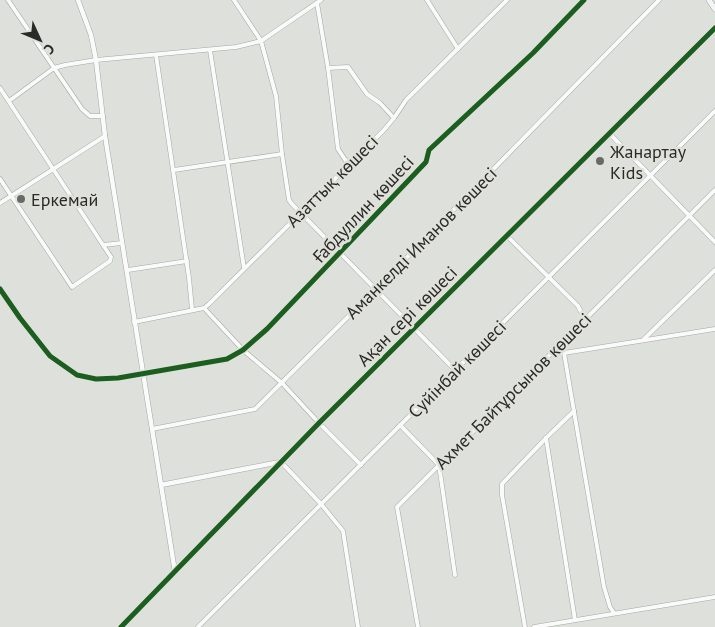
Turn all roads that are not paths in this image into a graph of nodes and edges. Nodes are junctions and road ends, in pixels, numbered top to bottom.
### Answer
1 (8, 0) edge
2 (78, 0) edge
3 (234, 0) edge
4 (427, 0) edge
5 (507, 0) edge
6 (584, 0) edge
7 (659, 0) edge
8 (709, 0) edge
9 (319, 2) edge
10 (715, 9) edge
11 (715, 28) edge
12 (261, 41) junction
13 (210, 50) junction
14 (458, 50) junction
15 (156, 55) junction
16 (96, 60) junction
17 (54, 68) junction
18 (328, 68) junction
19 (0, 88) edge
20 (9, 101) junction
21 (715, 110) edge
22 (103, 116) junction
23 (394, 118) junction
24 (610, 134) junction
25 (105, 136) junction
26 (282, 154) junction
27 (228, 162) junction
28 (348, 164) junction
29 (54, 168) junction
30 (174, 170) junction
31 (651, 175) junction
32 (0, 180) edge
33 (715, 190) edge
34 (12, 195) junction
35 (0, 203) edge
36 (300, 212) junction
37 (688, 216) junction
38 (508, 236) junction
39 (715, 242) edge
40 (122, 243) junction
41 (103, 245) junction
42 (339, 252) junction
43 (187, 261) junction
44 (244, 268) junction
45 (128, 270) junction
46 (715, 270) edge
47 (549, 277) junction
48 (0, 289) edge
49 (376, 289) junction
50 (204, 308) junction
51 (192, 309) junction
52 (585, 320) junction
53 (134, 322) junction
54 (414, 328) junction
55 (715, 329) edge
56 (644, 339) junction
57 (560, 345) junction
58 (243, 350) junction
59 (564, 353) junction
60 (455, 370) junction
61 (144, 374) junction
62 (282, 383) junction
63 (574, 411) junction
64 (319, 423) junction
65 (400, 425) junction
66 (152, 429) junction
67 (546, 438) junction
68 (281, 462) junction
69 (361, 465) junction
70 (439, 465) junction
71 (161, 485) junction
72 (321, 504) junction
73 (175, 572) junction
74 (455, 574) dead end
75 (715, 597) edge
76 (614, 613) junction
77 (575, 620) junction
78 (121, 627) edge
79 (198, 627) edge
80 (358, 627) edge
81 (418, 627) edge
82 (525, 627) edge
83 (534, 627) edge

1 - 17 street
2 - 16 street
3 - 12 street
4 - 14 street
5 - 14 street, Азаттық көшесі
6 - 42 street, Ғабдуллин көшесі
7 - 49 street, Аманкелді Иманов көшесі
8 - 10 main road
9 - 12 street
9 - 18 street
11 - 24 street, Ақан сері көшесі
12 - 13 street
12 - 26 street
13 - 15 street
13 - 27 street
14 - 23 street, Азаттық көшесі
15 - 16 street
15 - 30 street
16 - 17 street
16 - 22 street
17 - 20 street
17 - 22 street
18 - 23 street
18 - 28 street
19 - 20 street
20 - 29 street
21 - 31 street, Суйінбай көшесі
22 - 25 street
23 - 28 street, Азаттық көшесі
24 - 31 street
24 - 38 street, Ақан сері көшесі
25 - 29 street
25 - 40 street
26 - 27 street
26 - 36 street
27 - 30 street
27 - 44 street
28 - 36 street, Азаттық көшесі
29 - 34 street
29 - 41 street
30 - 43 street
31 - 37 street
31 - 47 street, Суйінбай көшесі
32 - 34 street
33 - 37 street, Ахмет Байтұрсынов көшесі
34 - 35 street
34 - 41 street
36 - 42 street
36 - 44 street, Азаттық көшесі
37 - 39 street
37 - 52 street, Ахмет Байтұрсынов көшесі
38 - 47 street
38 - 54 street, Ақан сері көшесі
40 - 41 street
40 - 45 street
42 - 49 street
42 - 58 street, Ғабдуллин көшесі
43 - 45 street
43 - 51 street
44 - 50 street, Азаттық көшесі
45 - 53 street
46 - 56 street
47 - 52 street
47 - 60 street, Суйінбай көшесі
48 - 61 street, Ғабдуллин көшесі
49 - 54 street
49 - 62 street, Аманкелді Иманов көшесі
50 - 51 street
50 - 58 street
51 - 53 street
52 - 57 street, Ахмет Байтұрсынов көшесі
53 - 61 street
54 - 60 street
54 - 64 street, Ақан сері көшесі
55 - 56 street
56 - 59 street
57 - 59 street
57 - 70 street, Ахмет Байтұрсынов көшесі
58 - 61 street, Ғабдуллин көшесі
58 - 62 street
59 - 63 street
60 - 65 street, Суйінбай көшесі
61 - 66 street
62 - 64 street
62 - 66 street, Аманкелді Иманов көшесі
63 - 67 street
63 - 76 street
64 - 68 street, Ақан сері көшесі
64 - 69 street
65 - 69 street, Суйінбай көшесі
65 - 70 street
66 - 71 street
67 - 77 street
67 - 82 street
68 - 71 street
68 - 72 street
68 - 73 street, Ақан сері көшесі
69 - 72 street, Суйінбай көшесі
70 - 74 street
70 - 81 street, Ахмет Байтұрсынов көшесі
71 - 73 street
72 - 79 street, Суйінбай көшесі
72 - 80 street
73 - 78 street, Ақан сері көшесі
75 - 76 street
76 - 77 street
77 - 83 street

